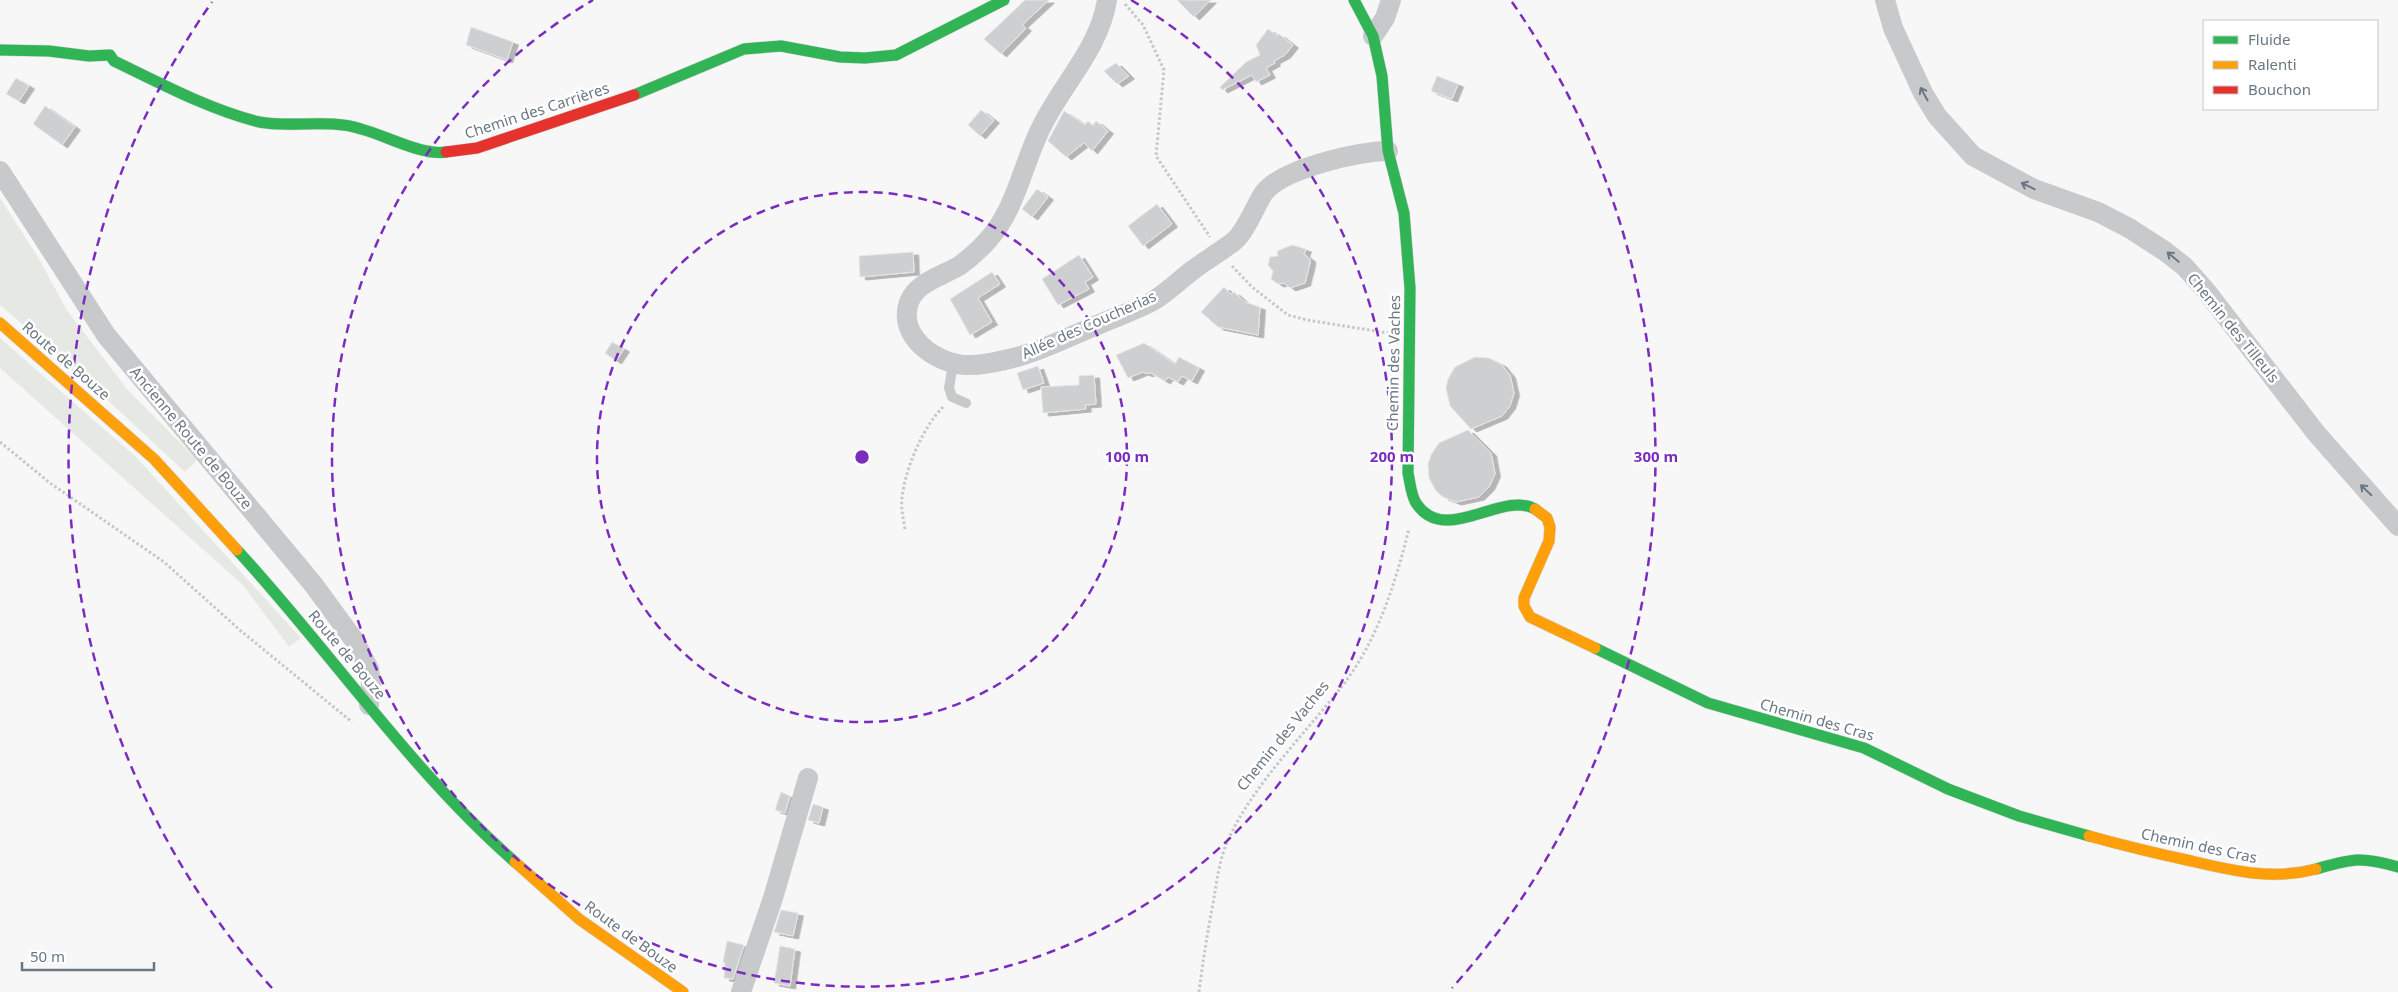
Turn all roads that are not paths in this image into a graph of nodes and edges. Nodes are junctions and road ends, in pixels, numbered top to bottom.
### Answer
1 (1004, 0) edge
2 (1107, 0) edge
3 (1354, 0) edge
4 (1391, 0) edge
5 (1885, 0) edge
6 (1373, 36) junction
7 (0, 50) edge
8 (1388, 150) junction
9 (0, 171) edge
10 (0, 323) edge
11 (954, 364) junction
12 (966, 402) dead end
13 (1419, 509) joint
14 (2398, 526) edge
15 (369, 705) junction
16 (808, 778) dead end
17 (2398, 867) edge
18 (683, 992) edge
19 (741, 992) edge

1 - 7 street, Chemin des Carrières
2 - 11 street, Allée des Coucherias
3 - 6 street, Chemin des Vaches
4 - 6 street
14 -> 5 street, Chemin des Tilleuls
6 - 8 street, Chemin des Vaches
8 - 11 street, Allée des Coucherias
8 - 13 street, Chemin des Vaches
9 - 15 street, Ancienne Route de Bouze
10 - 15 street, Route de Bouze
11 - 12 lane
13 - 17 street, Chemin des Cras
15 - 18 street, Route de Bouze
16 - 19 street

